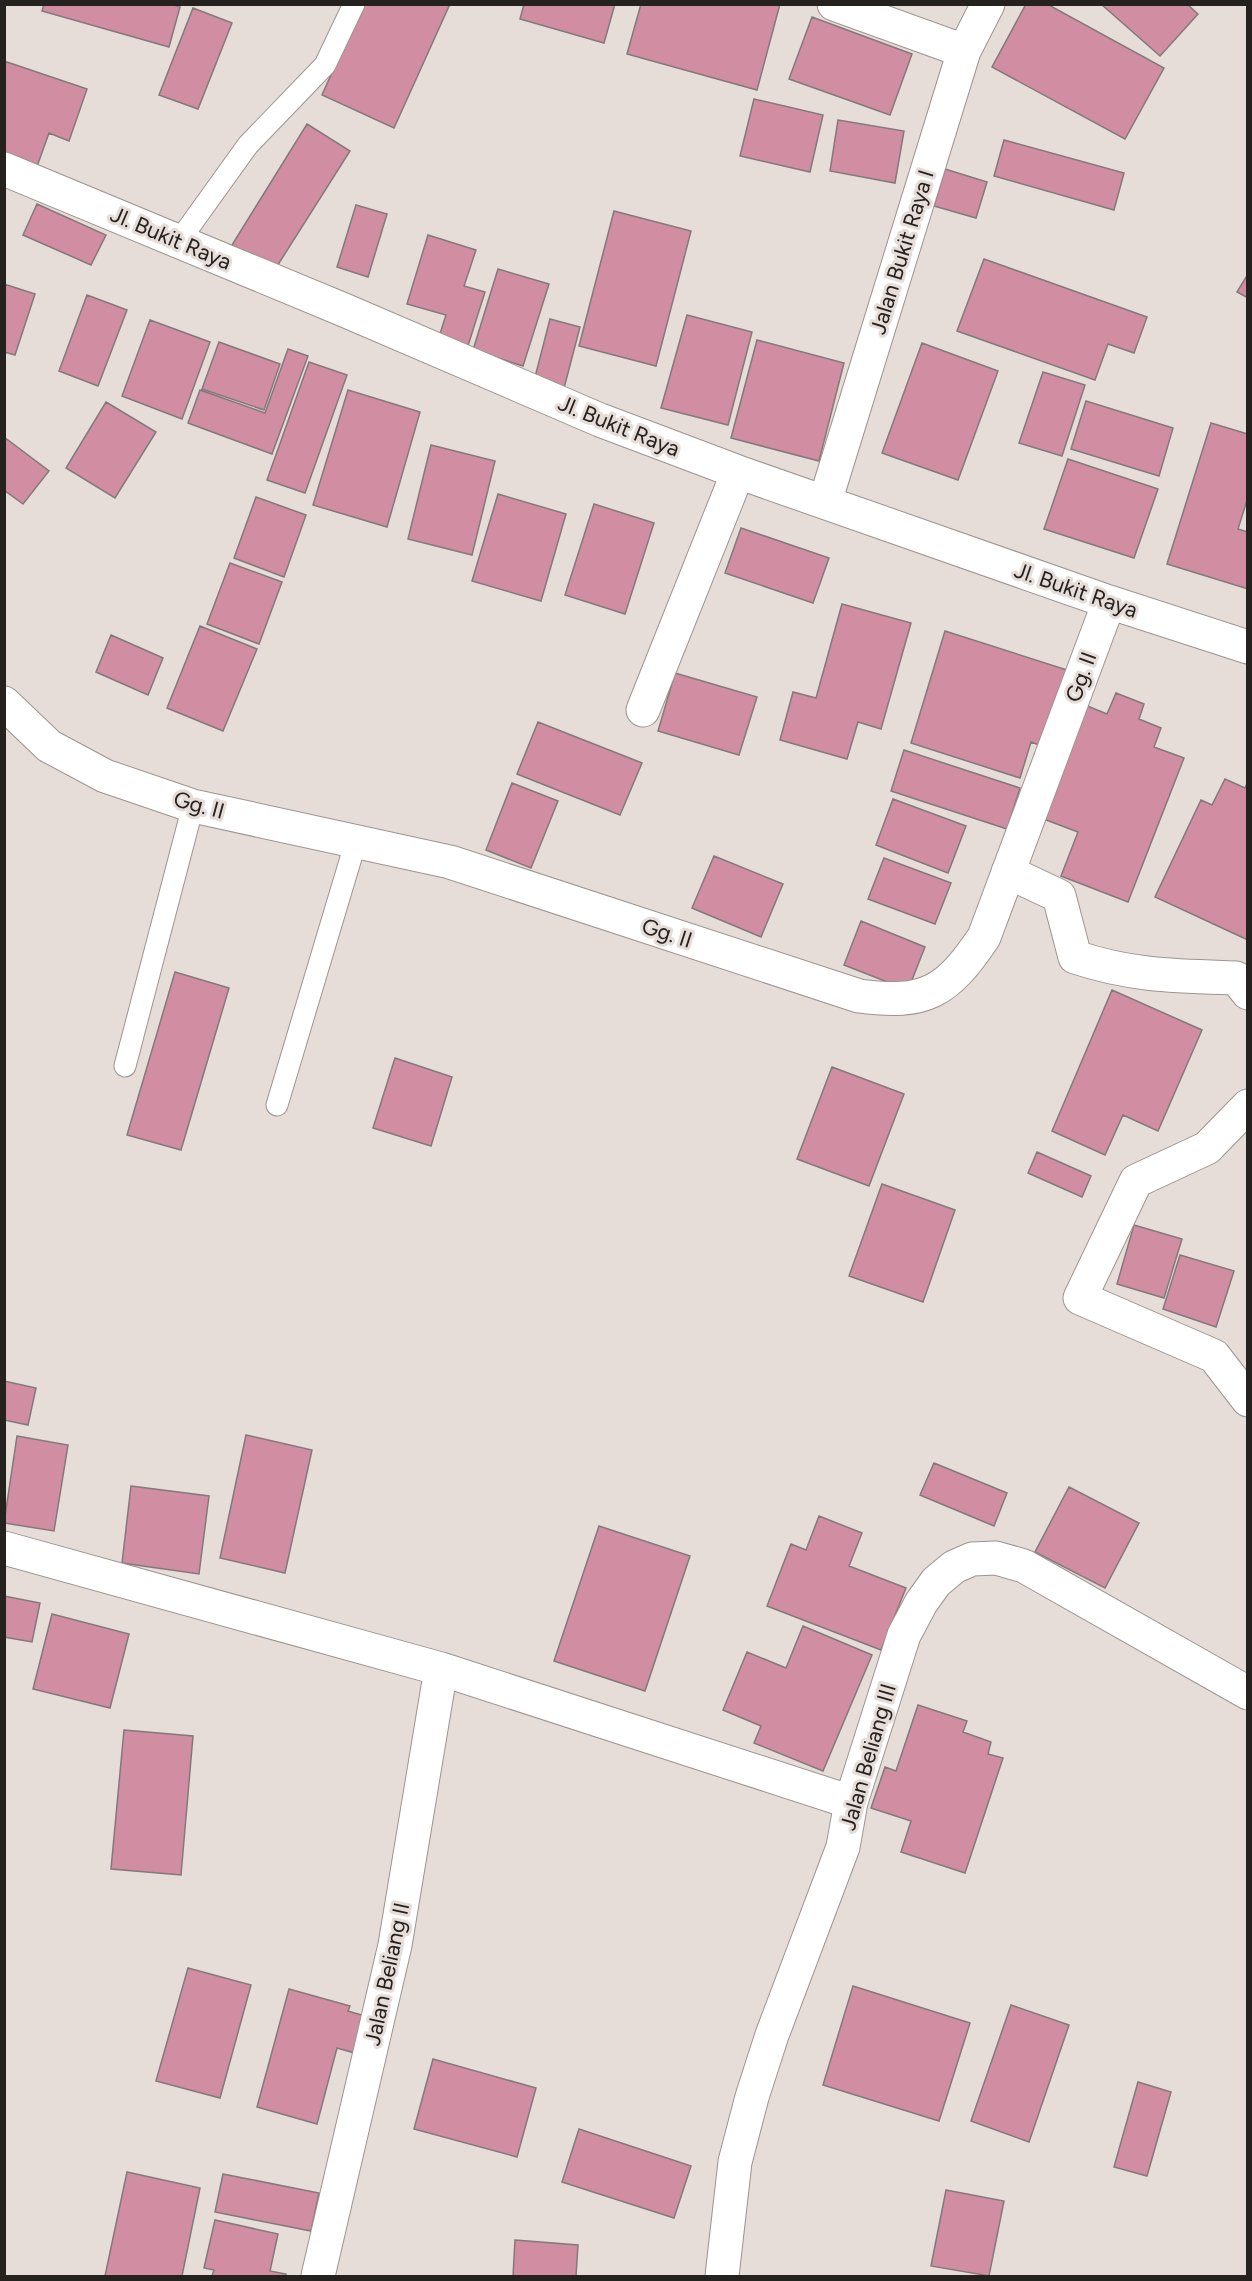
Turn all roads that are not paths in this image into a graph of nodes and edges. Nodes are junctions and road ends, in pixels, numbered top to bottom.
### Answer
1 (354, 4) edge
2 (834, 4) edge
3 (988, 4) edge
4 (964, 51) junction
5 (4, 169) edge
6 (179, 241) junction
7 (738, 472) junction
8 (825, 502) junction
9 (1109, 602) junction
10 (1248, 647) edge
11 (4, 703) edge
12 (643, 710) dead end
13 (193, 806) junction
14 (356, 842) junction
15 (1008, 872) junction
16 (1248, 993) edge
17 (125, 1066) dead end
18 (277, 1106) dead end
19 (1248, 1106) edge
20 (1248, 1400) edge
21 (4, 1548) edge
22 (441, 1669) junction
23 (1248, 1693) edge
24 (851, 1802) junction
25 (318, 2277) edge
26 (722, 2277) edge

1 - 6 lane
2 - 4 street
3 - 4 street, Jalan Bukit Raya I
4 - 8 street, Jalan Bukit Raya I
5 - 6 street, Jl. Bukit Raya
6 - 7 street, Jl. Bukit Raya
7 - 8 street, Jl. Bukit Raya
7 - 12 street
8 - 9 street, Jl. Bukit Raya
9 - 10 street, Jl. Bukit Raya
9 - 15 street, Gg. II
11 - 13 street, Gg. II
13 - 14 street, Gg. II
13 - 17 lane
14 - 15 street, Gg. II
14 - 18 lane
15 - 16 street
19 - 20 street
21 - 22 street
22 - 24 street
22 - 25 street, Jalan Beliang II
23 - 24 street, Jalan Beliang III
24 - 26 street, Jalan Beliang III

